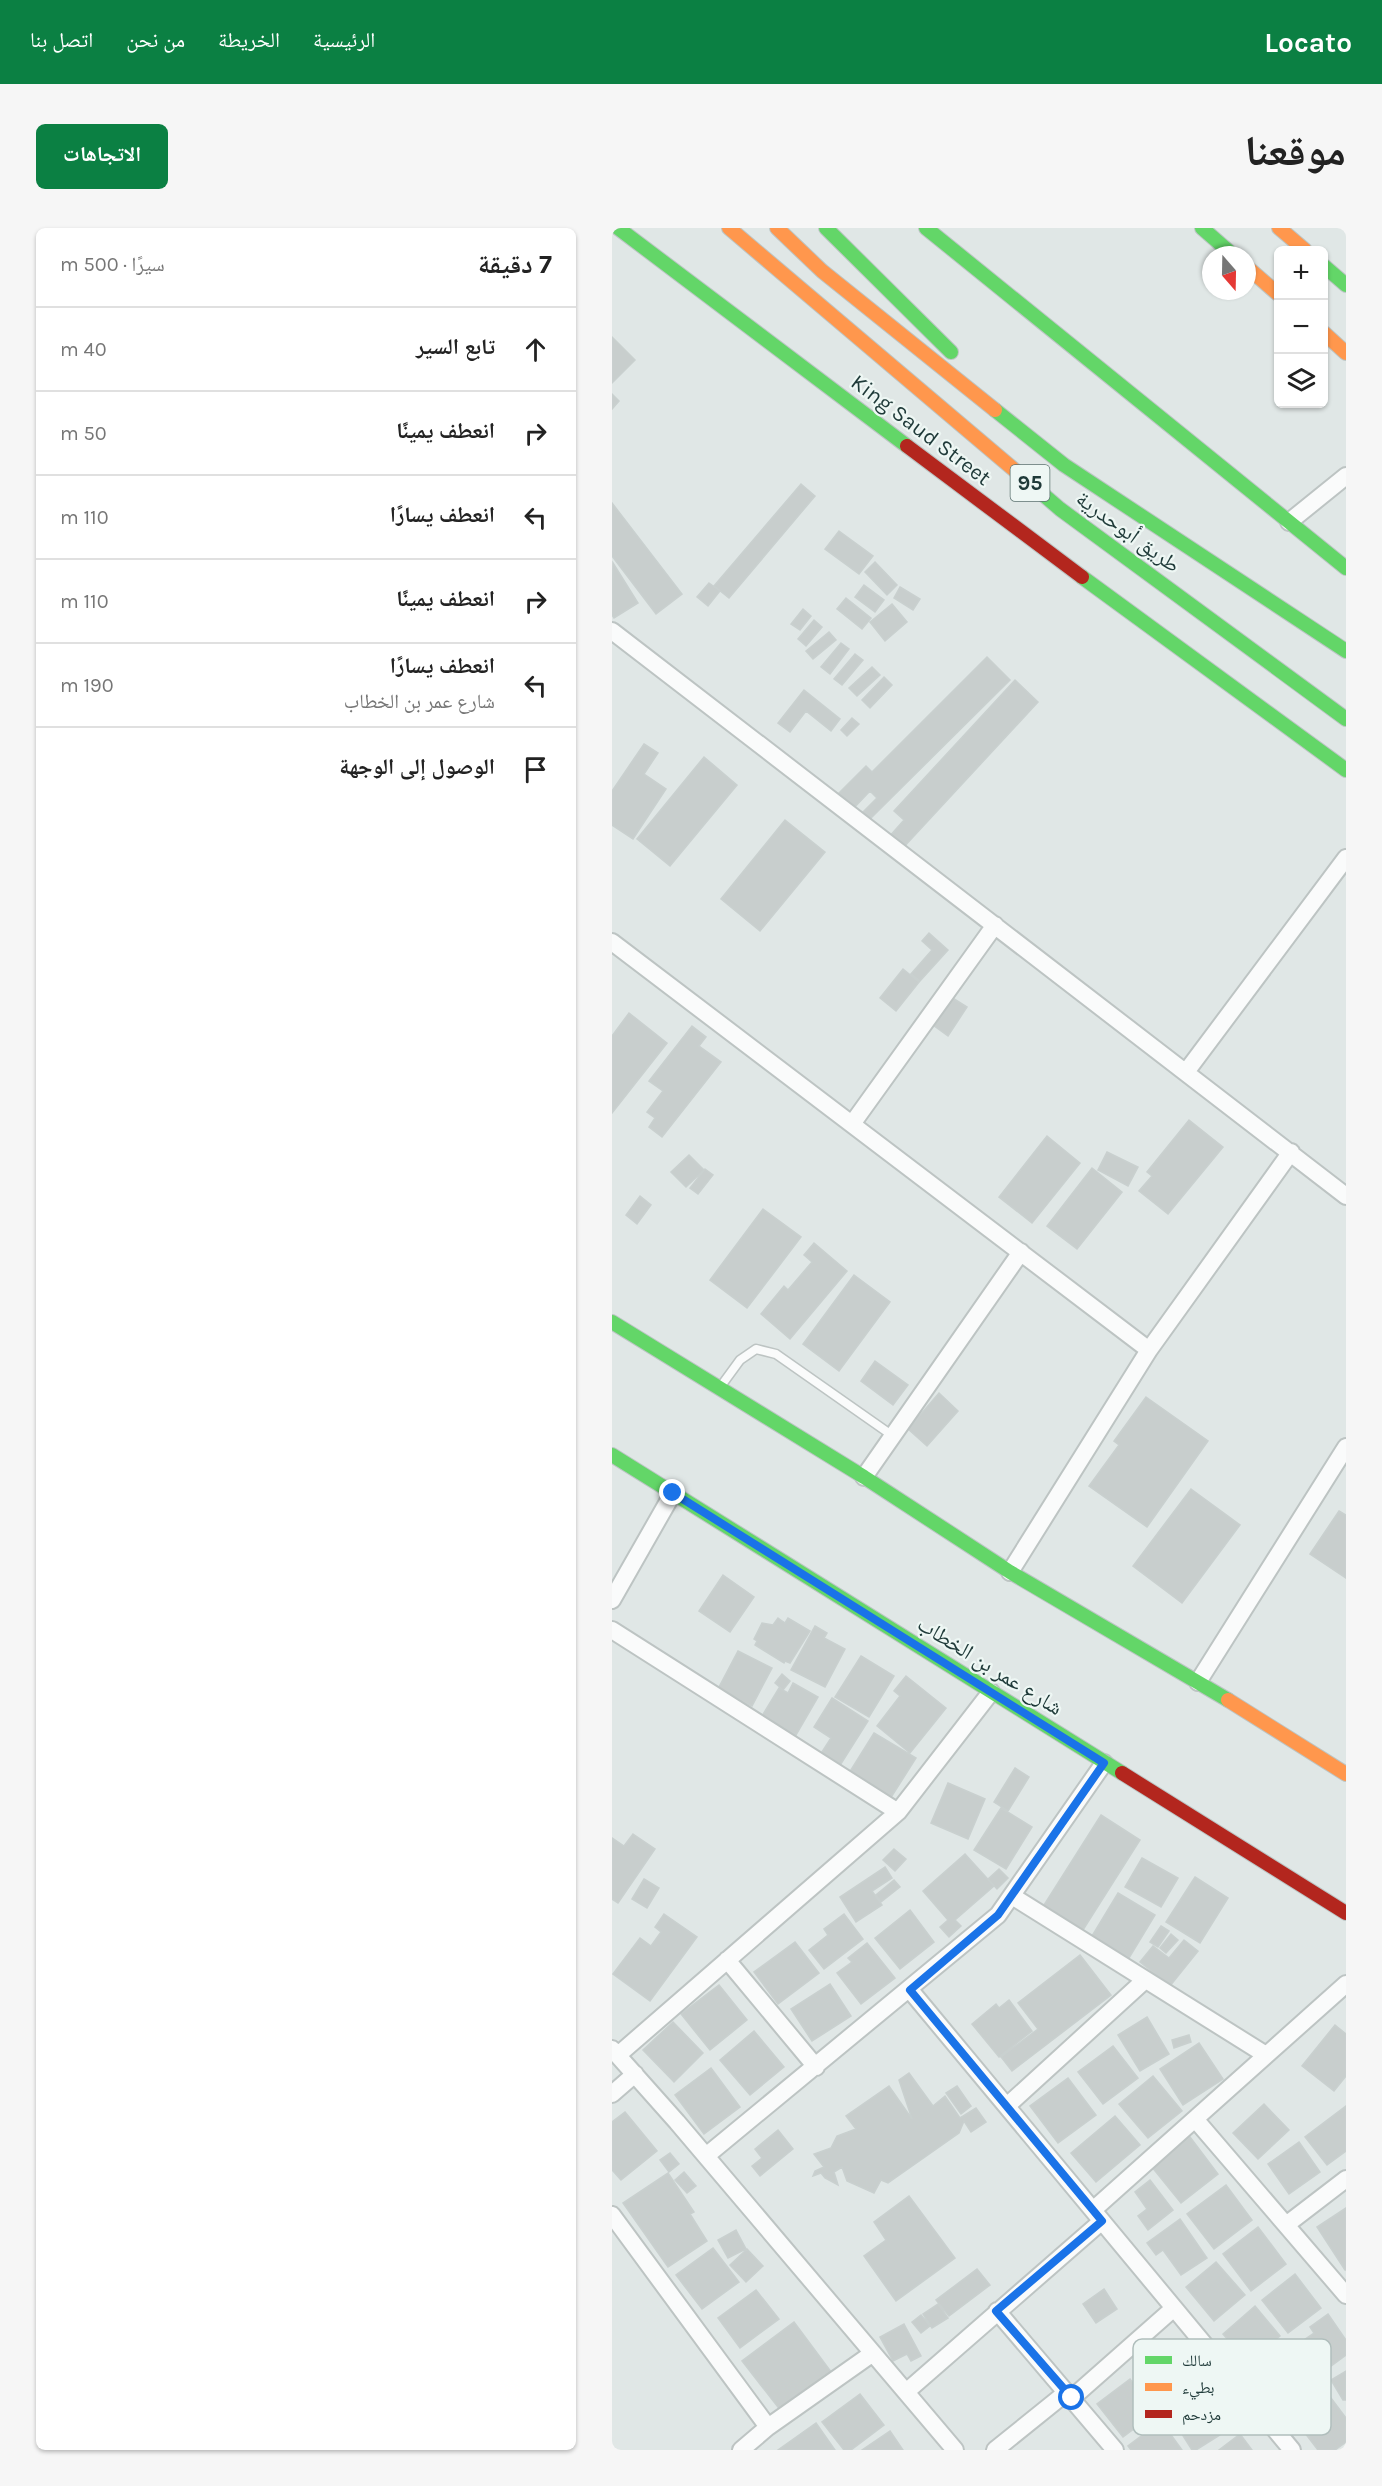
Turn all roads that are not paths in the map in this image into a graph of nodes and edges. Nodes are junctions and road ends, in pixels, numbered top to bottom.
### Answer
1 (618, 228) edge
2 (729, 228) edge
3 (777, 228) edge
4 (826, 228) edge
5 (926, 228) edge
6 (1202, 228) edge
7 (1279, 228) edge
8 (1223, 246) edge
9 (1300, 246) edge
10 (1328, 270) edge
11 (1256, 275) edge
12 (1346, 285) edge
13 (1274, 291) edge
14 (1328, 337) edge
15 (1346, 353) edge
16 (1064, 465) junction
17 (1346, 476) edge
18 (1289, 522) junction
19 (1346, 568) edge
20 (612, 631) edge
21 (1346, 651) edge
22 (1346, 719) edge
23 (1346, 770) edge
24 (1346, 858) edge
25 (995, 925) junction
26 (612, 942) edge
27 (1186, 1072) junction
28 (852, 1124) junction
29 (1291, 1152) junction
30 (1346, 1196) edge
31 (1021, 1252) junction
32 (612, 1322) edge
33 (1149, 1350) junction
34 (720, 1388) junction
35 (893, 1437) junction
36 (1346, 1447) edge
37 (612, 1455) edge
38 (864, 1477) junction
39 (673, 1493) junction
40 (1010, 1572) junction
41 (612, 1600) edge
42 (612, 1629) edge
43 (1198, 1682) junction
44 (991, 1692) junction
45 (1104, 1763) junction
46 (1346, 1774) edge
47 (898, 1812) junction
48 (1012, 1896) junction
49 (1346, 1912) edge
50 (727, 1960) junction
51 (1145, 1980) junction
52 (1346, 1984) edge
53 (910, 1990) junction
54 (615, 2052) edge
55 (1266, 2055) junction
56 (816, 2067) junction
57 (635, 2074) junction
58 (612, 2094) edge
59 (1007, 2106) junction
60 (1195, 2119) junction
61 (706, 2156) junction
62 (1346, 2179) edge
63 (612, 2215) edge
64 (1098, 2216) junction
65 (1286, 2225) junction
66 (1346, 2295) edge
67 (1174, 2308) junction
68 (996, 2311) junction
69 (1137, 2339) edge
70 (1200, 2339) edge
71 (1133, 2342) edge
72 (873, 2353) junction
73 (906, 2392) junction
74 (1069, 2395) junction
75 (768, 2427) junction
76 (1280, 2435) edge
77 (741, 2450) edge
78 (955, 2450) edge
79 (995, 2450) edge
80 (1115, 2450) edge
81 (1292, 2450) edge

1 - 23 main road, King Saud Street
2 - 22 main road, طريق أبوحدرية / 95
3 - 16 main road, طريق أبوحدرية / 95
4 - 16 main road
5 - 18 main road
6 - 8 main road
7 - 9 main road
10 - 12 main road
11 - 13 main road
14 - 15 main road
16 - 21 main road, طريق أبوحدرية / 95
17 - 18 street
18 - 19 main road
20 - 25 street
24 - 27 street
25 - 27 street
25 - 28 street
26 - 28 street
27 - 29 street
28 - 31 street
29 - 30 street
29 - 33 street
31 - 33 street
31 - 35 street
32 - 34 main road
33 - 40 street
34 - 35 lane
34 - 38 main road
35 - 38 street
36 - 43 street
37 - 39 main road, شارع عمر بن الخطاب
38 - 40 main road
39 - 41 street
39 - 44 main road, شارع عمر بن الخطاب
40 - 43 main road
42 - 47 street
43 - 46 main road
44 - 45 main road, شارع عمر بن الخطاب
44 - 47 street
45 - 48 street
45 - 49 main road, شارع عمر بن الخطاب
47 - 50 street
48 - 51 street
48 - 53 street
50 - 54 street
50 - 56 street
51 - 55 street
51 - 59 street
52 - 55 street
53 - 56 street
53 - 59 street
54 - 57 street
55 - 60 street
56 - 61 street
57 - 58 street
57 - 61 street
59 - 64 street
60 - 64 street
60 - 65 street
61 - 72 street
62 - 65 street
63 - 75 street
64 - 67 street
64 - 68 street
65 - 66 street
67 - 69 street
67 - 70 street
68 - 73 street
68 - 74 street
71 - 74 street
72 - 73 street
72 - 75 street
73 - 78 street
74 - 79 street
74 - 80 street
75 - 77 street
76 - 81 street

